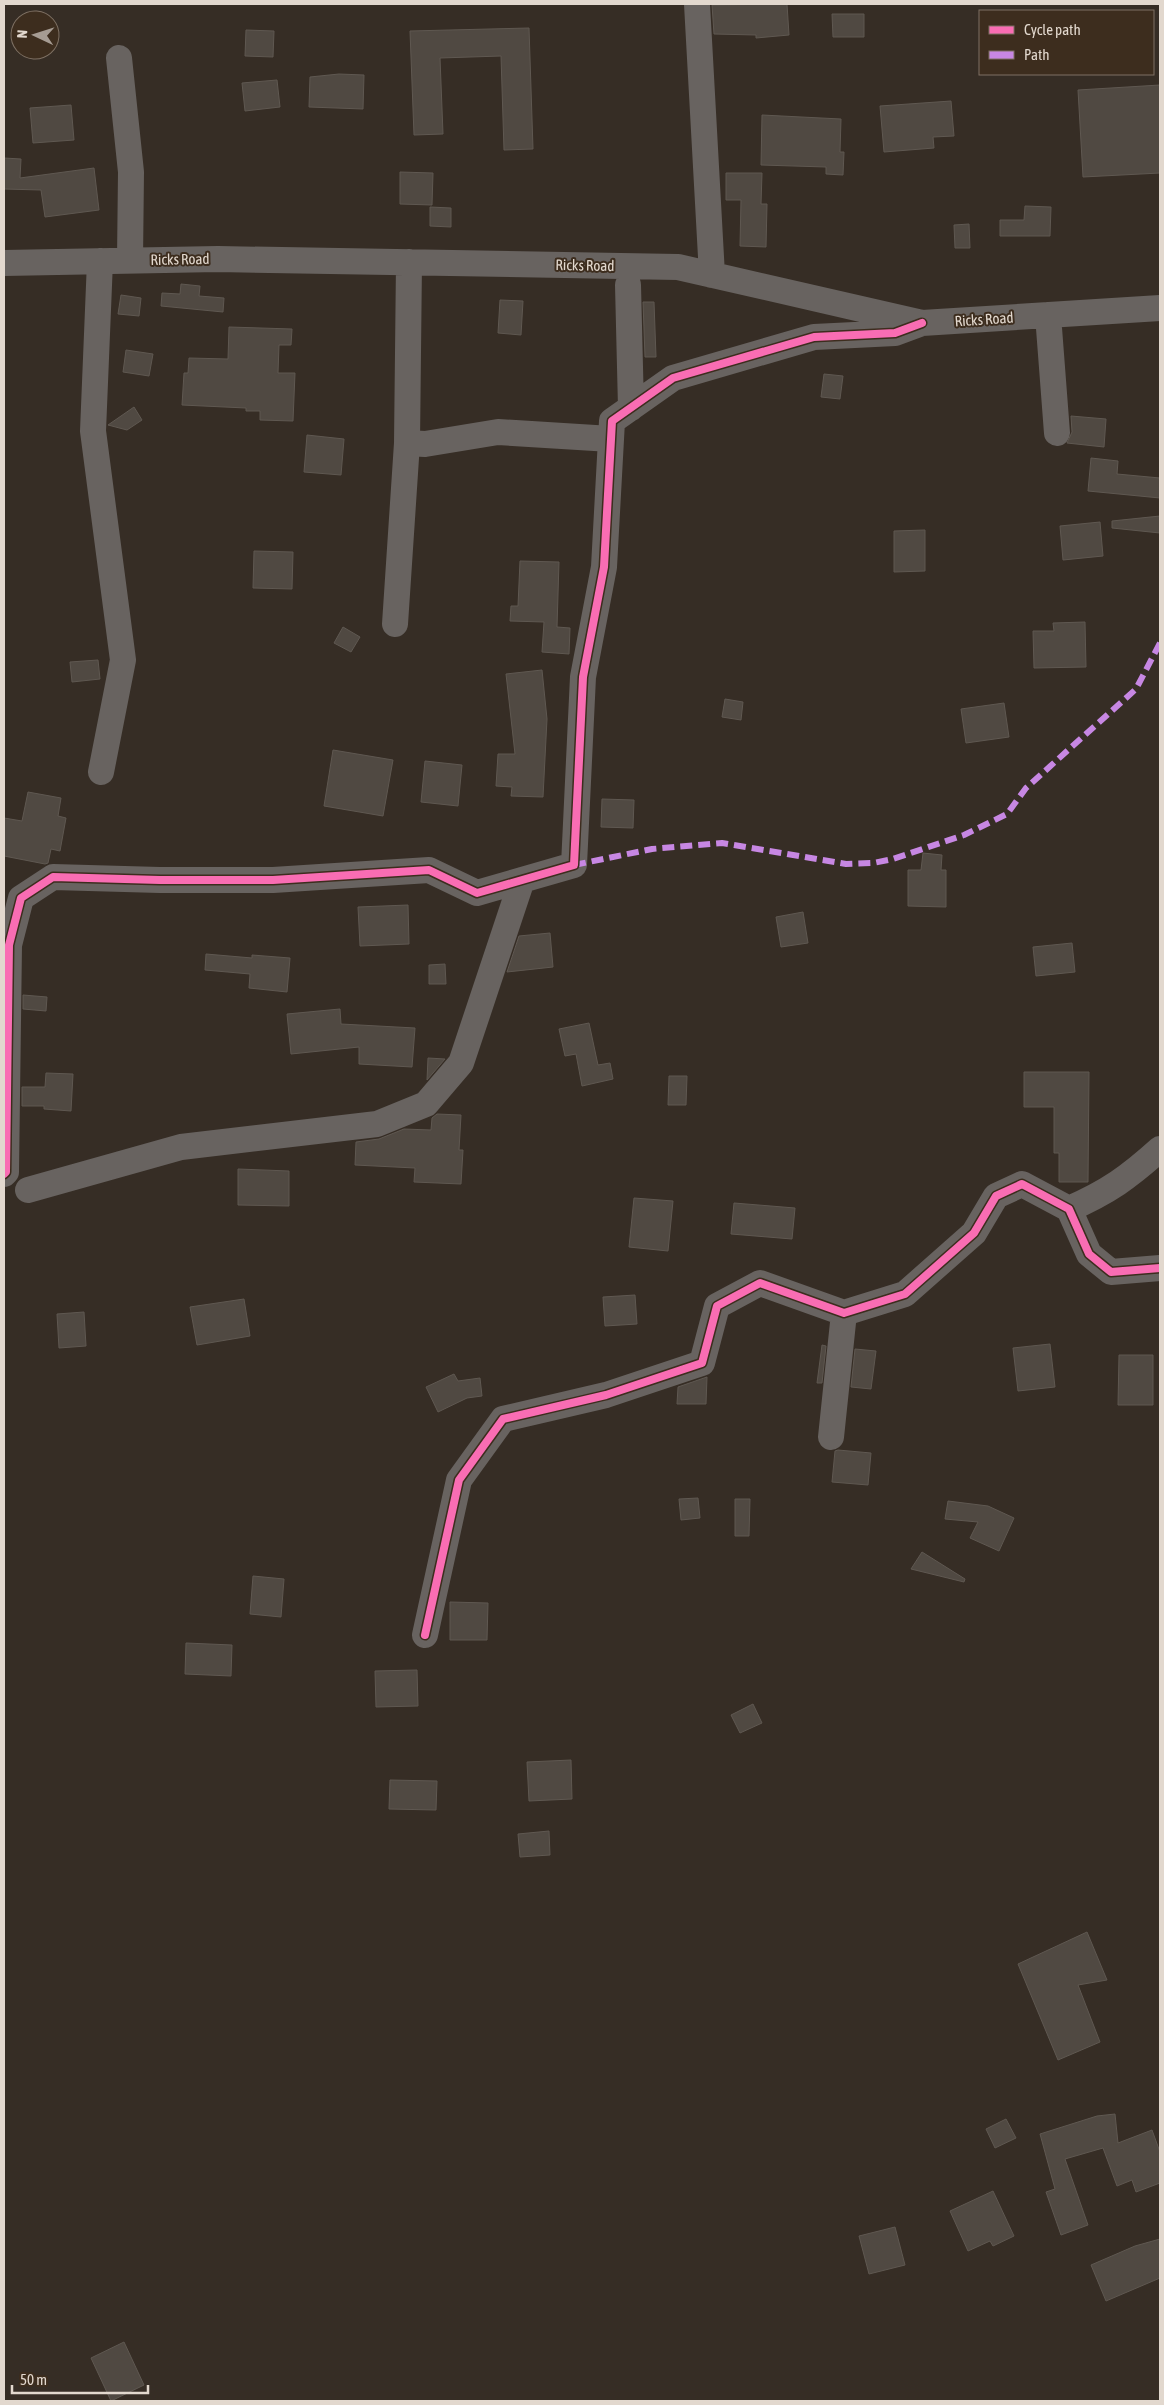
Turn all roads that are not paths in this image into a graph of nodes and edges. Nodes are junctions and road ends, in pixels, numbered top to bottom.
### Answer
1 (697, 4) edge
2 (118, 58) dead end
3 (130, 260) junction
4 (100, 261) junction
5 (409, 262) junction
6 (4, 263) edge
7 (712, 275) junction
8 (628, 285) dead end
9 (1160, 308) edge
10 (1048, 315) junction
11 (922, 323) junction
12 (630, 408) junction
13 (1057, 433) dead end
14 (611, 439) junction
15 (408, 443) junction
16 (395, 624) dead end
17 (101, 772) dead end
18 (522, 880) junction
19 (1160, 1149) edge
20 (4, 1174) edge
21 (28, 1190) dead end
22 (1069, 1209) junction
23 (1160, 1268) edge
24 (844, 1313) junction
25 (831, 1437) dead end
26 (425, 1635) dead end

1 - 7 street
2 - 3 street
3 - 4 street, Ricks Road
3 - 5 street, Ricks Road
4 - 6 street, Ricks Road
4 - 17 street
5 - 7 street, Ricks Road
5 - 15 street
7 - 11 street, Ricks Road
8 - 12 street
9 - 10 street, Ricks Road
10 - 11 street, Ricks Road
10 - 13 street
11 - 12 street
12 - 14 street
14 - 15 street
14 - 18 street
15 - 16 street
18 - 20 street
18 - 21 street
19 - 22 street
22 - 23 street
22 - 24 street
24 - 25 street
24 - 26 street

